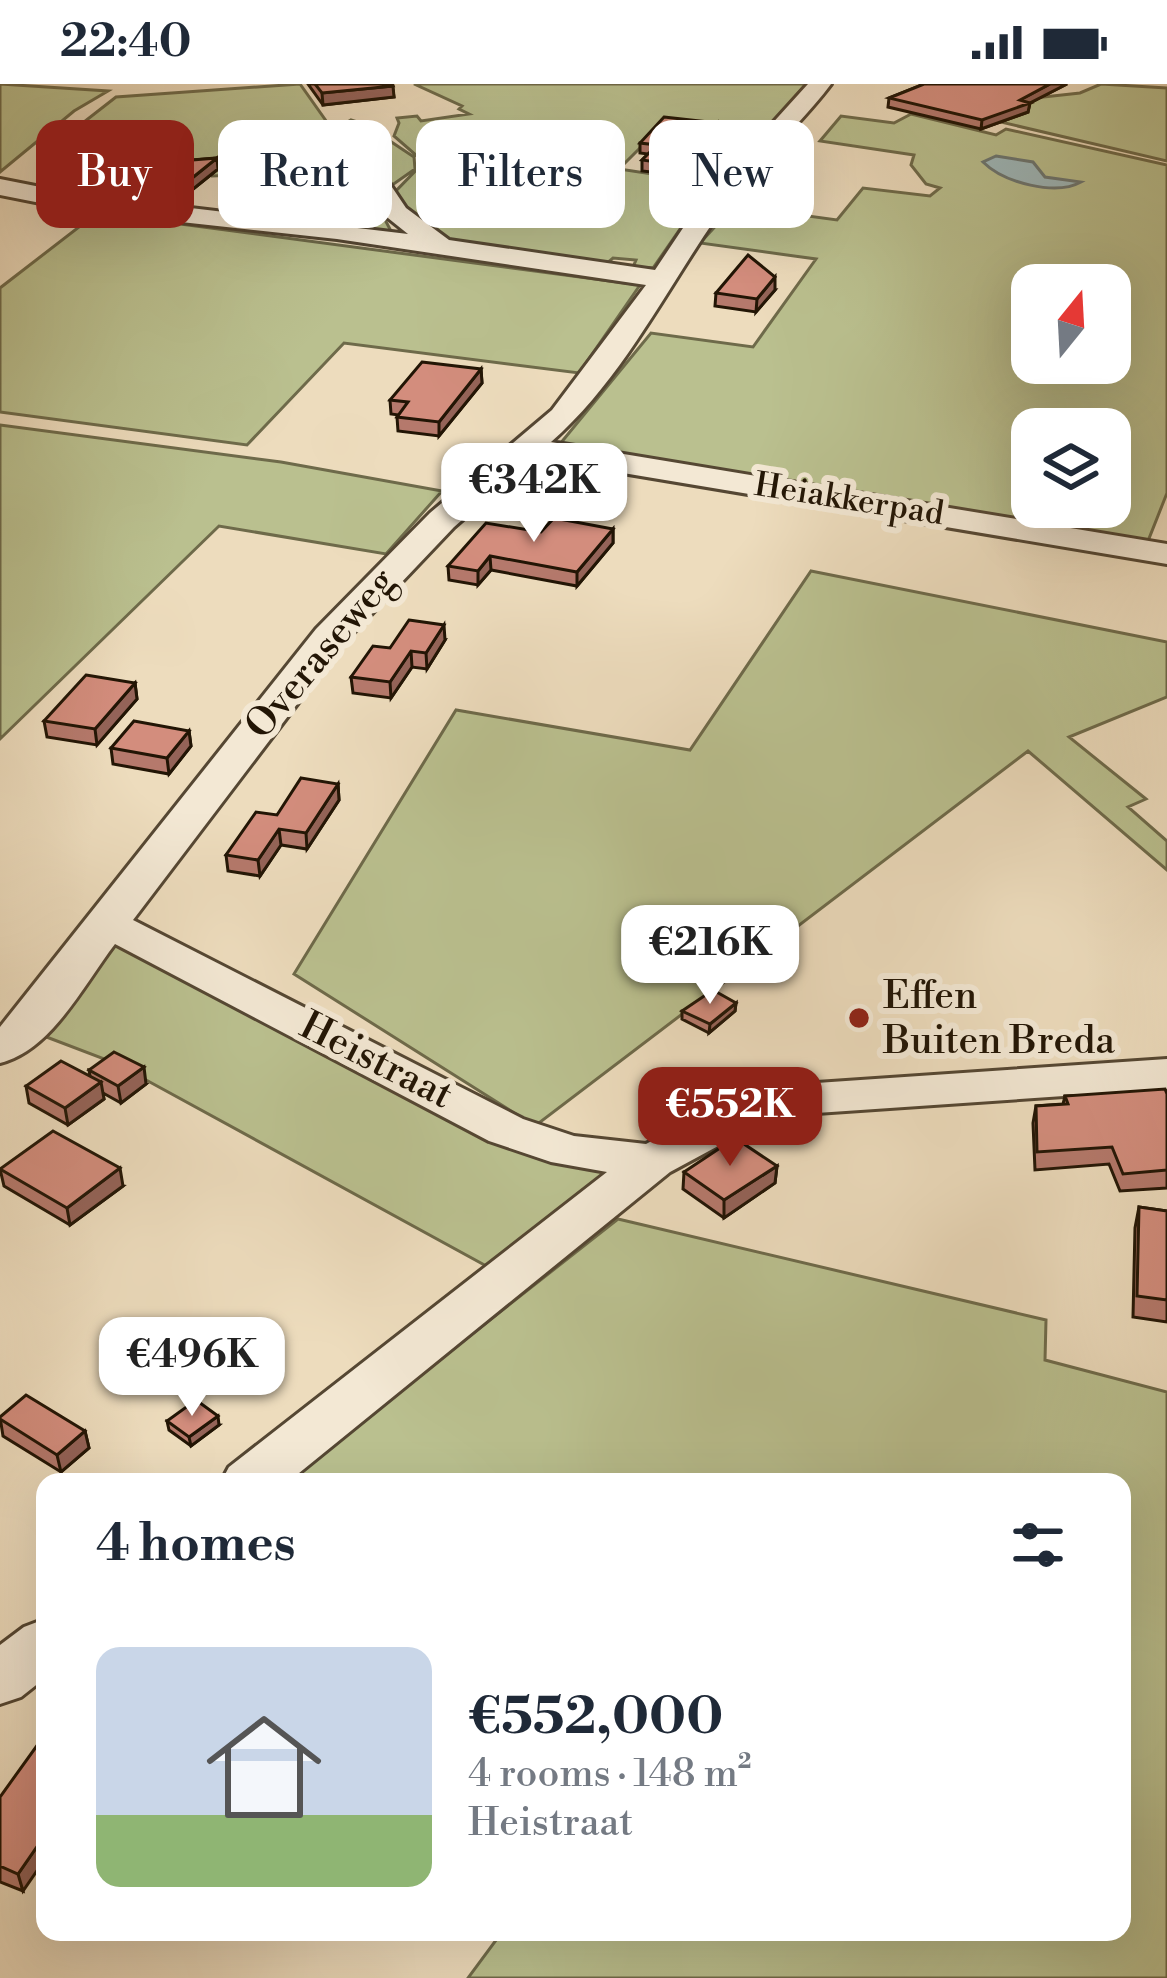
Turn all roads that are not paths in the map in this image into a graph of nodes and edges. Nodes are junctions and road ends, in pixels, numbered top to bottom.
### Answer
1 (820, 84) edge
2 (0, 188) edge
3 (392, 205) edge
4 (441, 246) junction
5 (662, 279) junction
6 (530, 448) junction
7 (1167, 554) edge
8 (108, 924) junction
9 (0, 1049) edge
10 (1167, 1074) edge
11 (653, 1161) junction
12 (260, 1473) edge
13 (36, 1651) edge
14 (0, 1679) edge

1 - 5 street, Overaseweg
2 - 4 street
3 - 4 street
4 - 5 street
5 - 6 street, Overaseweg
6 - 7 street, Heiakkerpad
6 - 8 street, Overaseweg
8 - 9 street, Overaseweg
8 - 11 street, Heistraat
10 - 11 street
11 - 12 street
13 - 14 street

